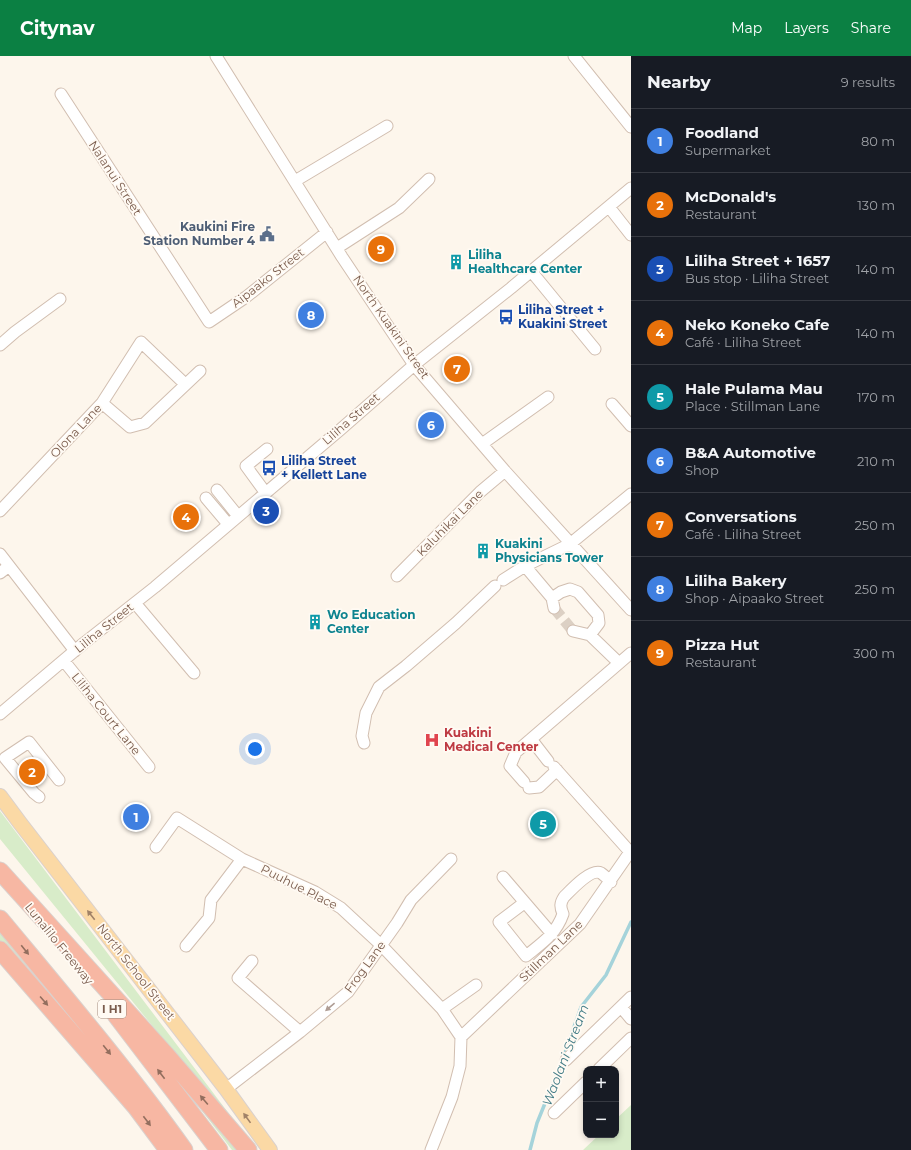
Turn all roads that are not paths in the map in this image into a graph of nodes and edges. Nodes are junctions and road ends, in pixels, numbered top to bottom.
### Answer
1 (216, 56) edge
2 (574, 56) edge
3 (61, 94) dead end
4 (386, 126) dead end
5 (631, 127) edge
6 (430, 179) dead end
7 (295, 181) junction
8 (631, 188) edge
9 (609, 207) junction
10 (326, 232) junction
11 (631, 235) edge
12 (337, 248) junction
13 (531, 271) junction
14 (60, 299) dead end
15 (209, 322) joint
16 (0, 345) edge
17 (595, 349) dead end
18 (414, 365) junction
19 (200, 371) dead end
20 (185, 384) junction
21 (548, 397) dead end
22 (102, 403) junction
23 (612, 404) dead end
24 (631, 426) edge
25 (482, 444) junction
26 (267, 449) dead end
27 (505, 471) junction
28 (217, 490) dead end
29 (265, 492) junction
30 (631, 494) edge
31 (206, 498) dead end
32 (0, 511) edge
33 (238, 516) junction
34 (228, 524) junction
35 (570, 544) junction
36 (0, 554) edge
37 (9, 566) junction
38 (525, 566) junction
39 (0, 573) edge
40 (397, 576) dead end
41 (135, 603) junction
42 (631, 610) edge
43 (573, 631) tunnel mouth
44 (590, 635) junction
45 (75, 652) junction
46 (631, 653) edge
47 (64, 661) junction
48 (619, 663) junction
49 (194, 673) dead end
50 (0, 714) edge
51 (531, 739) junction
52 (364, 743) dead end
53 (553, 766) junction
54 (149, 767) dead end
55 (59, 780) dead end
56 (0, 796) edge
57 (39, 797) dead end
58 (156, 847) dead end
59 (242, 859) junction
60 (451, 859) dead end
61 (0, 871) edge
62 (503, 877) dead end
63 (611, 882) junction
64 (524, 902) junction
65 (563, 914) junction
66 (0, 919) edge
67 (580, 924) junction
68 (552, 934) junction
69 (381, 945) junction
70 (186, 946) dead end
71 (0, 950) edge
72 (252, 960) dead end
73 (476, 985) dead end
74 (631, 997) edge
75 (621, 1007) junction
76 (442, 1009) junction
77 (631, 1019) edge
78 (300, 1032) junction
79 (461, 1037) junction
80 (631, 1038) edge
81 (566, 1060) dead end
82 (602, 1066) edge
83 (583, 1085) edge
84 (226, 1089) junction
85 (554, 1113) dead end
86 (168, 1150) edge
87 (184, 1150) edge
88 (219, 1150) edge
89 (248, 1150) edge
90 (270, 1150) edge
91 (431, 1150) edge

1 - 7 street, North Kuakini Street
2 - 5 street
3 - 15 street, Nalanui Street
4 - 7 street
6 - 12 street
7 - 10 street, North Kuakini Street
8 - 9 street, Liliha Street
9 - 11 street
9 - 13 street, Liliha Street
10 - 12 street, North Kuakini Street
10 - 15 street, Aipaako Street
12 - 18 street, North Kuakini Street
13 - 17 street
13 - 18 street, Liliha Street
14 - 16 street
18 - 25 street, North Kuakini Street
18 - 29 street, Liliha Street
19 - 20 street
20 - 22 street
20 - 22 street, Olona Lane
21 - 25 street
22 - 32 street, Olona Lane
23 - 24 street
25 - 27 street, North Kuakini Street
26 - 29 street
27 - 35 street, North Kuakini Street
27 - 40 street, Kaluhikai Lane
28 - 33 street
29 - 33 street, Liliha Street
30 - 35 street
31 - 34 street
33 - 34 street, Liliha Street
34 - 41 street, Liliha Street
35 - 38 street
35 - 42 street, North Kuakini Street
36 - 37 street
37 - 39 street
37 - 45 street
38 - 44 street
38 - 52 street
41 - 45 street, Liliha Street
41 - 49 street
43 - 44 street
44 - 48 street
45 - 47 street, Liliha Street
46 - 48 street
47 - 50 street, Liliha Street
47 - 54 street, Liliha Court Lane
48 - 51 street
51 - 53 street, Stillman Lane
51 - 53 street
53 - 63 street, Stillman Lane
55 - 57 street
84 -> 56 main road, North School Street
58 - 59 street, Puuhue Place
59 - 69 street, Puuhue Place
59 - 70 street
60 - 69 street, Frog Lane
88 -> 61 highway, Lunalilo Freeway / I H1
89 -> 61 highway
62 - 64 street
63 - 65 street
63 - 67 street, Stillman Lane
64 - 68 street
64 - 68 street
65 - 67 street
65 - 68 street
66 -> 87 highway, I H1
67 - 79 street, Stillman Lane
69 - 76 street, Puuhue Place
69 -> 78 street, Frog Lane
71 -> 86 highway
72 - 78 street
73 - 76 street
74 - 75 street
75 - 77 street
75 - 81 street
76 - 79 street, Puuhue Place
78 - 84 street, Frog Lane
79 - 91 street
80 - 82 street
83 - 85 street
90 -> 84 main road, North School Street

